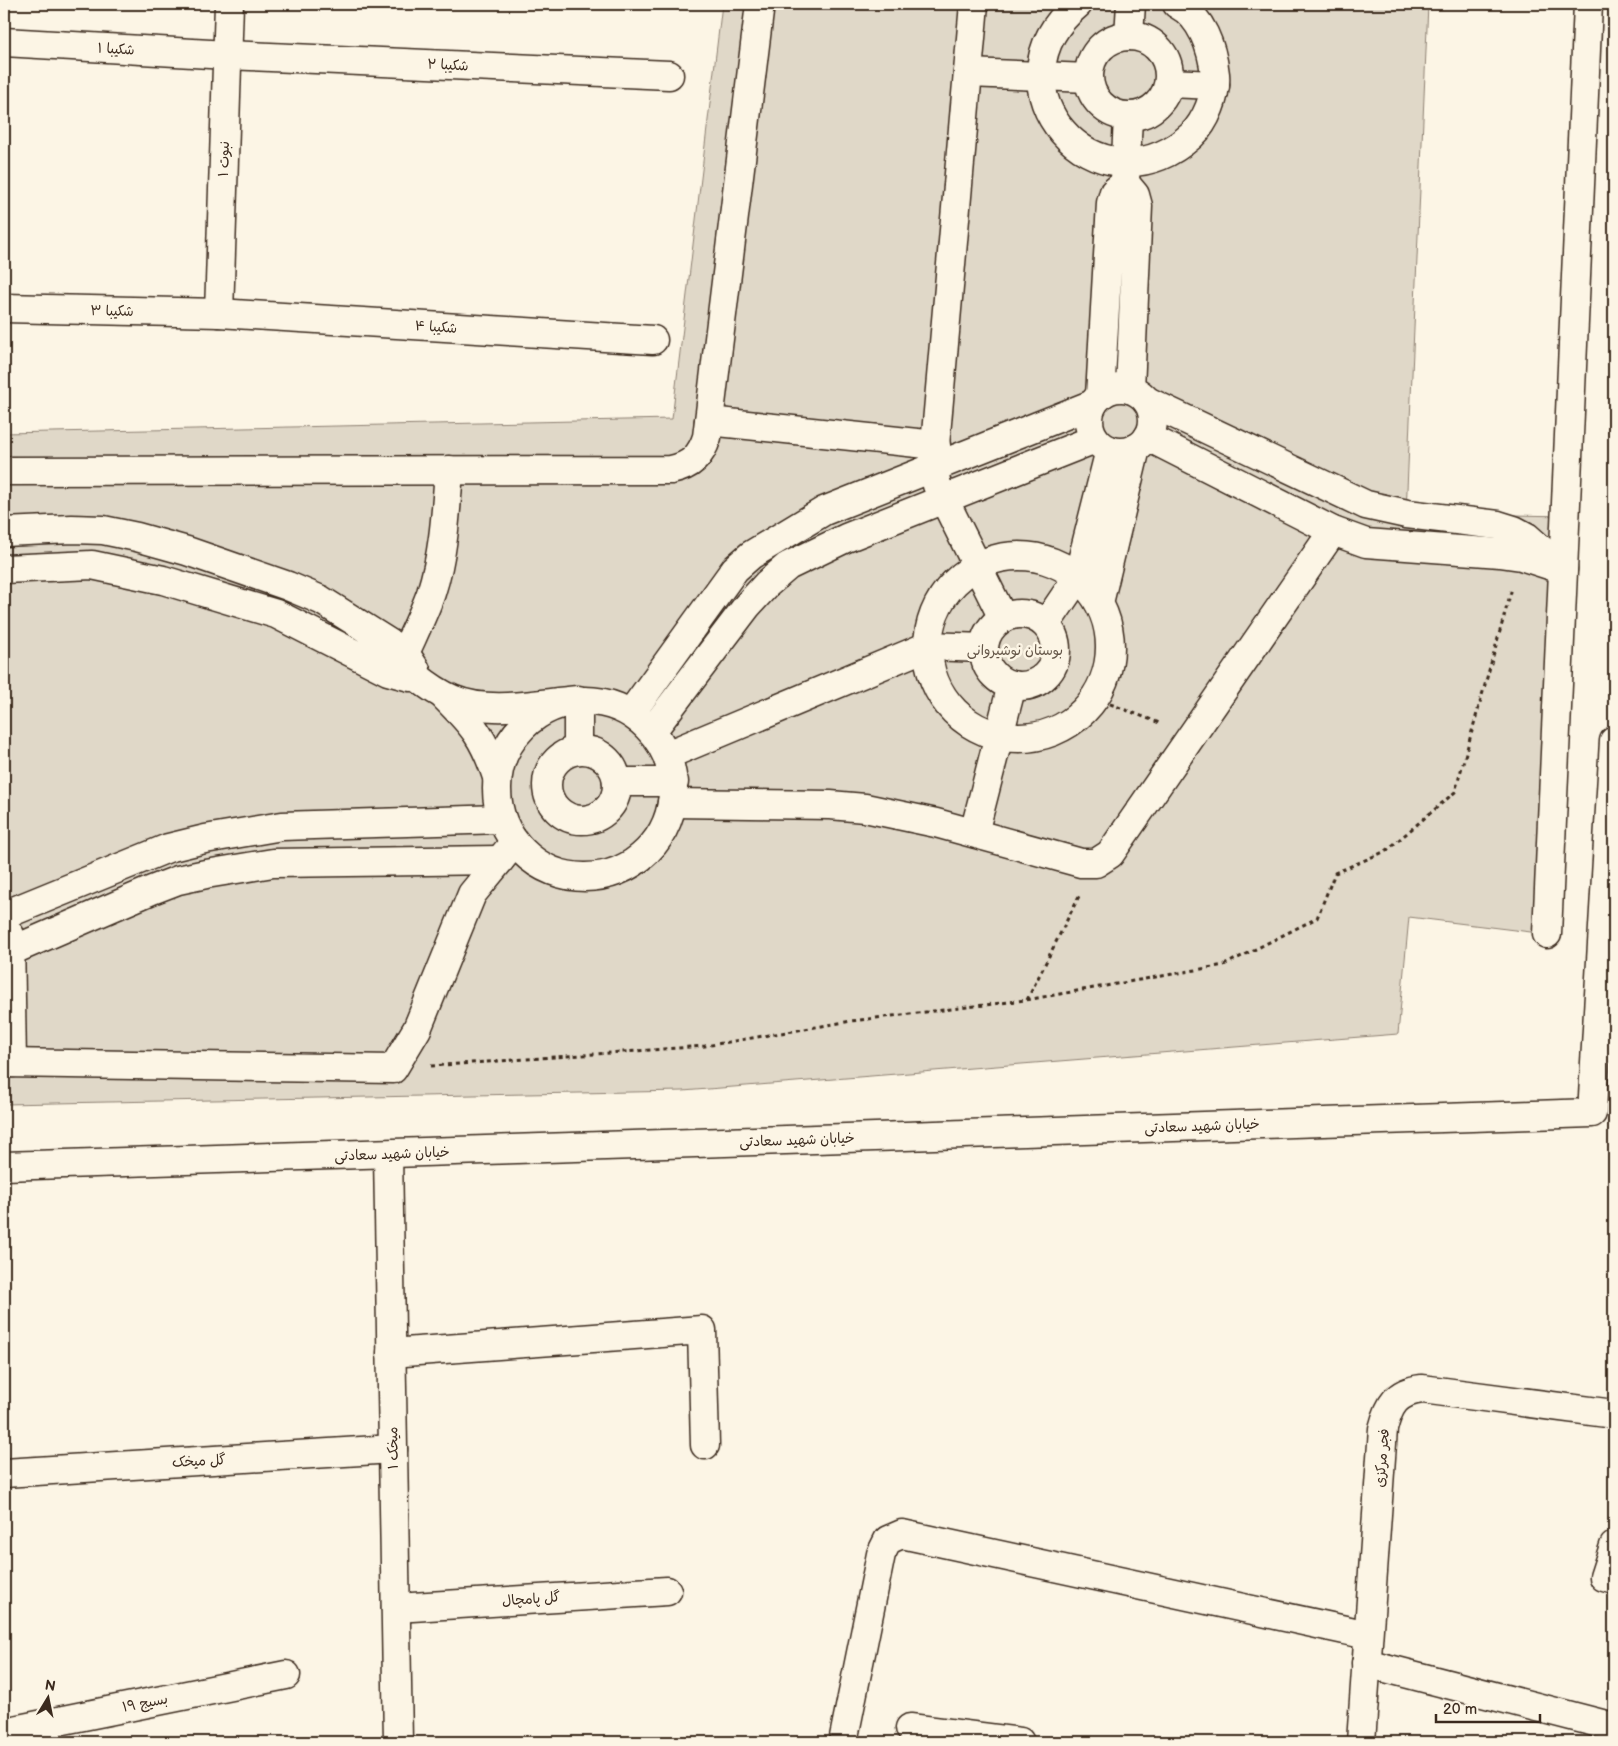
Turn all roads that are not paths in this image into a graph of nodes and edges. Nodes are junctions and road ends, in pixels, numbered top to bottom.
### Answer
1 (229, 4) edge
2 (760, 4) edge
3 (974, 4) edge
4 (1078, 4) edge
5 (1131, 4) edge
6 (1177, 4) edge
7 (1588, 4) edge
8 (1129, 36) junction
9 (4, 42) edge
10 (227, 55) junction
11 (968, 73) junction
12 (669, 75) dead end
13 (1041, 76) junction
14 (1088, 78) junction
15 (1169, 83) junction
16 (1214, 85) junction
17 (1128, 117) junction
18 (1125, 172) junction
19 (4, 308) edge
20 (220, 313) junction
21 (653, 340) dead end
22 (1138, 395) junction
23 (1096, 400) junction
24 (709, 421) junction
25 (1122, 443) junction
26 (934, 457) junction
27 (449, 470) junction
28 (4, 471) edge
29 (944, 499) junction
30 (1333, 531) junction
31 (4, 532) edge
32 (977, 566) junction
33 (4, 569) edge
34 (1563, 570) junction
35 (1078, 577) junction
36 (1099, 603) junction
37 (1003, 618) junction
38 (1046, 624) junction
39 (928, 646) junction
40 (984, 648) junction
41 (410, 665) junction
42 (1012, 685) junction
43 (440, 693) junction
44 (578, 700) junction
45 (631, 713) junction
46 (652, 731) junction
47 (999, 735) junction
48 (1614, 741) edge
49 (578, 750) junction
50 (667, 756) junction
51 (497, 777) junction
52 (617, 782) junction
53 (673, 793) junction
54 (501, 819) junction
55 (974, 833) junction
56 (507, 852) junction
57 (7, 914) edge
58 (1547, 934) dead end
59 (7, 953) edge
60 (8, 1063) edge
61 (1602, 1114) edge
62 (388, 1154) junction
63 (4, 1166) edge
64 (391, 1354) junction
65 (1614, 1414) edge
66 (705, 1445) dead end
67 (393, 1449) junction
68 (4, 1473) edge
69 (1614, 1546) edge
70 (1614, 1580) edge
71 (667, 1591) dead end
72 (396, 1608) junction
73 (1368, 1635) junction
74 (1366, 1663) junction
75 (286, 1675) dead end
76 (1614, 1727) edge
77 (910, 1728) dead end
78 (4, 1732) edge
79 (398, 1742) edge
80 (844, 1742) edge
81 (1020, 1742) edge
82 (1361, 1742) edge

1 - 10 street, نبوت ۱
2 - 24 street
3 - 11 street
4 - 13 street
5 - 8 street
6 - 16 street
7 - 34 street
8 - 14 street
8 - 15 street
9 - 10 street, شکیبا ۱
10 - 12 street, شکیبا ۲
10 - 20 street, نبوت ۱
11 - 13 street
11 - 26 street
13 - 14 street
13 - 18 street
14 - 17 street
15 - 16 street
15 - 17 street
16 - 18 street
17 - 18 street
18 - 22 street
18 - 23 street
19 - 20 street, شکیبا ۳
20 - 21 street, شکیبا ۴
22 - 23 street
22 - 25 street
22 - 34 street
23 - 25 street
23 - 26 street
24 - 26 street
24 - 27 street
25 - 29 street
25 - 30 street
25 - 35 street
25 - 36 street
26 - 29 street
26 - 45 street
27 - 28 street
27 - 41 street
29 - 32 street
29 - 46 street
30 - 34 street
30 - 55 street
31 - 41 street
32 - 35 street
32 - 37 street
32 - 39 street
33 - 41 street
34 - 58 street
35 - 36 street
35 - 38 street
36 - 47 street
37 - 38 street
37 - 40 street
38 - 42 street
39 - 40 street
39 - 47 street
39 - 50 street
40 - 42 street
41 - 43 street
42 - 47 street
43 - 44 street
43 - 51 street
44 - 45 street
44 - 49 street
44 - 51 street
45 - 46 street
46 - 50 street
47 - 55 street
48 - 61 street, خیابان شهید سعادتی
49 - 52 street
49 - 52 street
50 - 53 street
51 - 54 street
52 - 53 street
53 - 55 street
53 - 56 street
54 - 56 street
54 - 57 street
56 - 59 street
56 - 60 street
57 - 59 street
59 - 60 street
61 - 62 street, خیابان شهید سعادتی
62 - 63 street, خیابان شهید سعادتی
62 - 64 street, میخک ۱
64 - 66 street
64 - 67 street, میخک ۱
65 - 73 street, فجر مرکزی
67 - 68 street, گل میخک
67 - 72 street, میخک ۱
69 - 70 street
71 - 72 street, گل پامچال
72 - 79 street, میخک ۱
73 - 74 street, فجر مرکزی
73 - 80 street
74 - 76 street
74 - 82 street, فجر مرکزی
75 - 78 street, بسیج ۱۹
77 - 81 street

